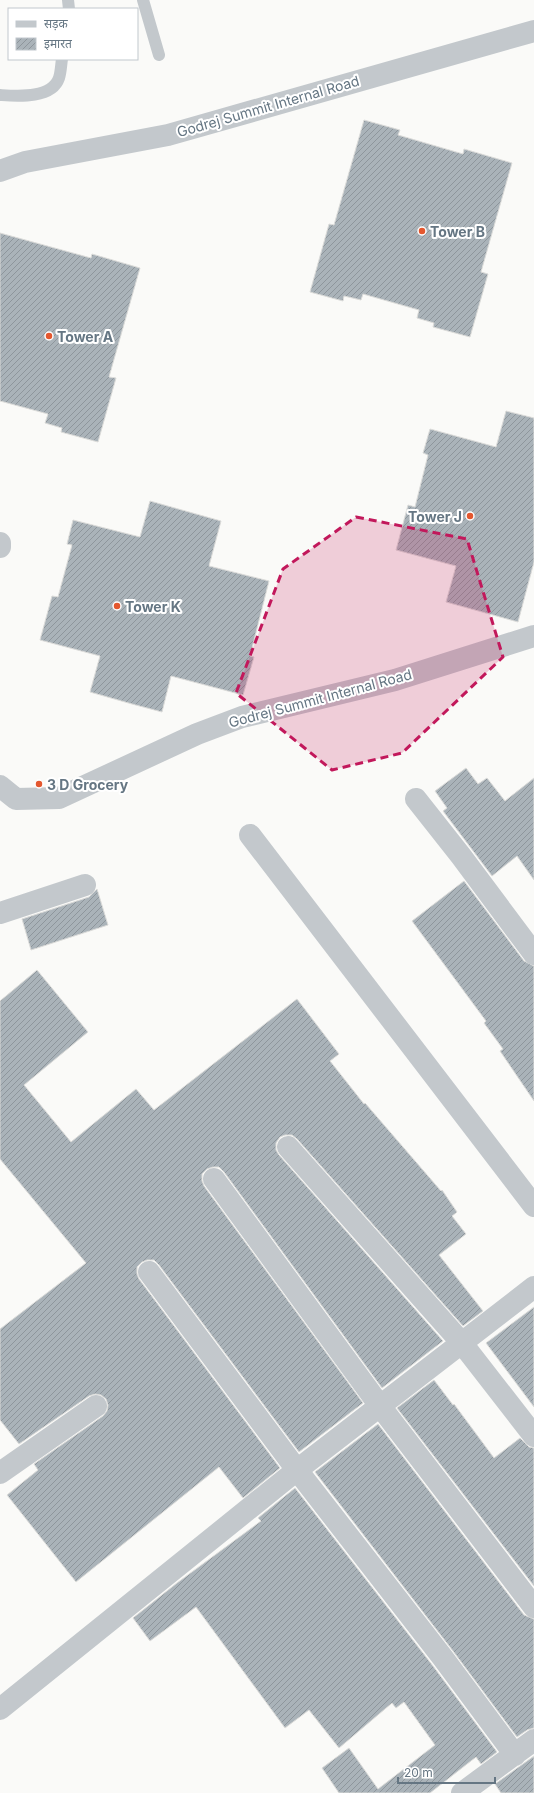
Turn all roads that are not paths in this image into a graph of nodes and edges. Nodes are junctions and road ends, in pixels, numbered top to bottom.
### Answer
1 (143, 0) edge
2 (534, 31) edge
3 (159, 55) dead end
4 (62, 60) edge
5 (0, 95) edge
6 (0, 171) edge
7 (0, 543) edge
8 (0, 547) edge
9 (534, 636) edge
10 (0, 786) edge
11 (416, 799) dead end
12 (250, 835) dead end
13 (85, 885) dead end
14 (0, 914) edge
15 (534, 954) edge
16 (288, 1148) dead end
17 (214, 1179) dead end
18 (534, 1206) edge
19 (149, 1272) dead end
20 (534, 1287) edge
21 (461, 1342) junction
22 (96, 1406) dead end
23 (380, 1406) junction
24 (534, 1436) edge
25 (297, 1470) junction
26 (0, 1473) edge
27 (534, 1607) edge
28 (0, 1710) edge
29 (534, 1740) edge
30 (514, 1755) junction
31 (472, 1790) edge

1 - 3 lane
2 - 6 street, Godrej Summit Internal Road
4 - 5 lane
7 - 8 street
9 - 10 street, Godrej Summit Internal Road
11 - 15 street
12 - 18 street
13 - 14 street
16 - 21 street
17 - 23 street
19 - 25 street
20 - 21 street
21 - 23 street
21 - 24 street
22 - 26 street
23 - 25 street
23 - 27 street
25 - 28 street
25 - 30 street
29 - 30 street
30 - 31 street

